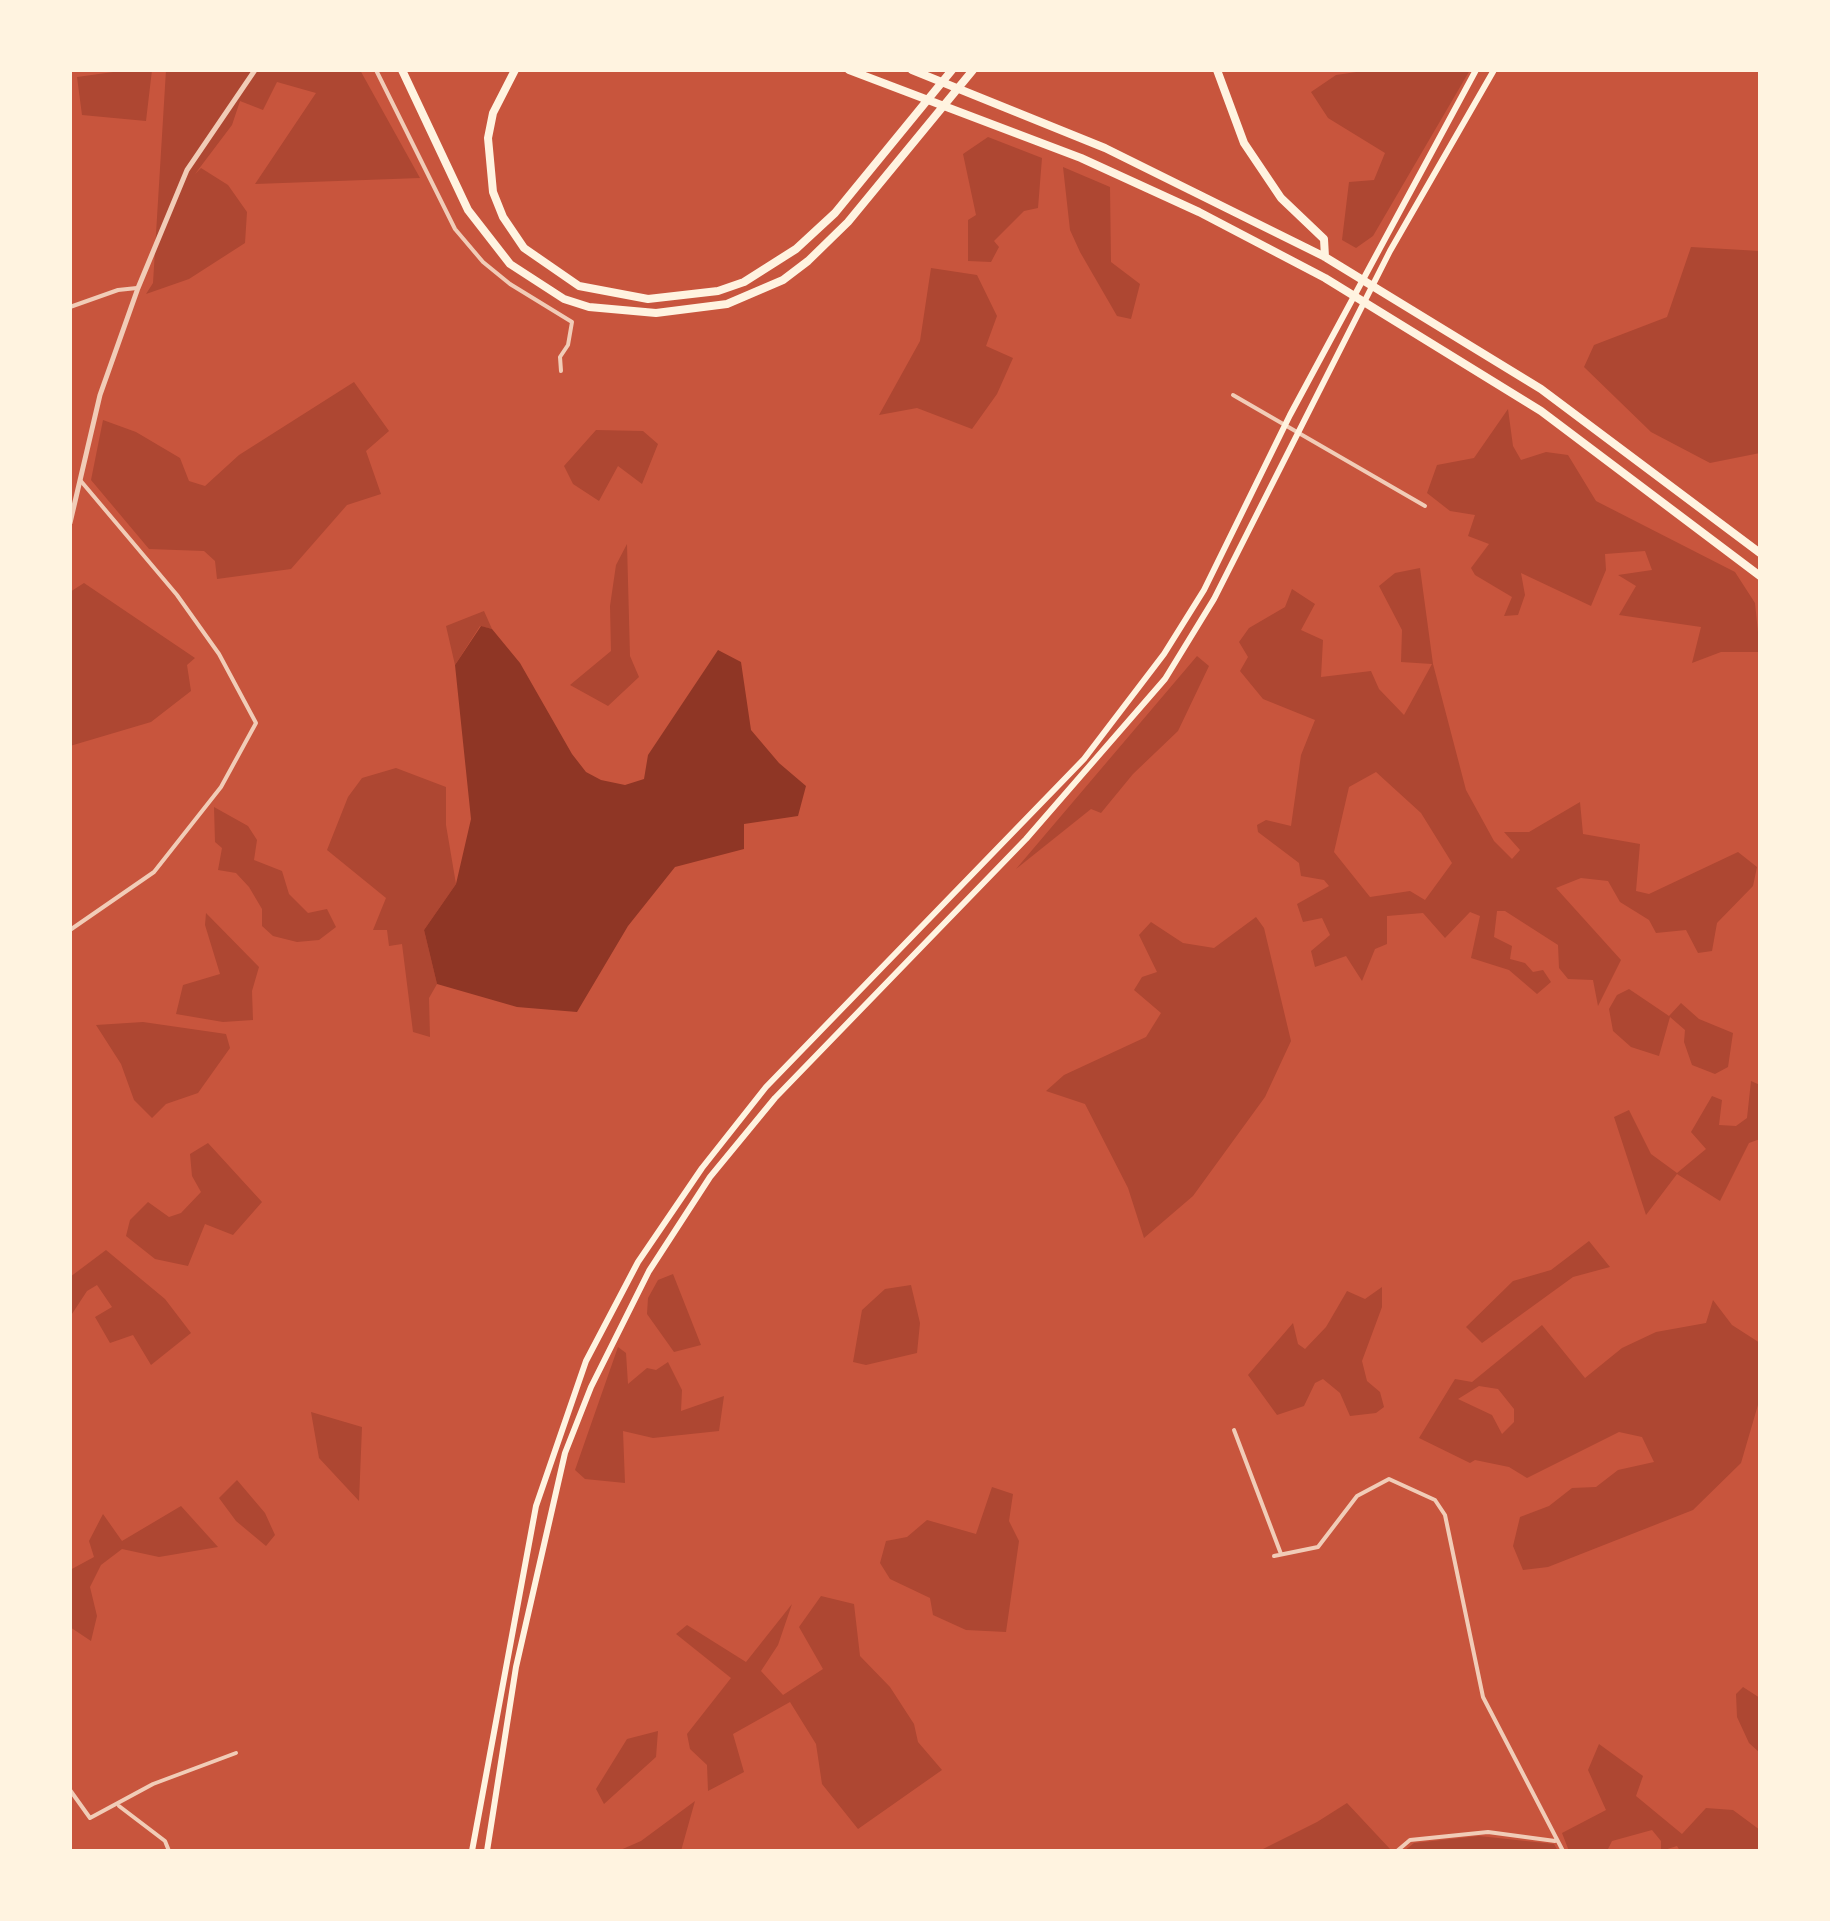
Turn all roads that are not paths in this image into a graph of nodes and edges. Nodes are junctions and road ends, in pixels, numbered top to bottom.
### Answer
1 (255, 70) edge
2 (376, 70) edge
3 (402, 70) edge
4 (515, 70) edge
5 (849, 70) edge
6 (952, 70) edge
7 (973, 70) edge
8 (1217, 70) edge
9 (1476, 70) edge
10 (1494, 70) edge
11 (916, 72) edge
12 (1328, 259) junction
13 (138, 288) junction
14 (70, 307) edge
15 (561, 372) dead end
16 (1233, 395) dead end
17 (80, 480) junction
18 (1424, 506) dead end
19 (70, 523) edge
20 (1760, 553) edge
21 (1760, 576) edge
22 (70, 930) edge
23 (1234, 1430) dead end
24 (236, 1753) dead end
25 (70, 1790) edge
26 (119, 1806) junction
27 (1555, 1841) junction
28 (168, 1851) edge
29 (472, 1851) edge
30 (487, 1851) edge
31 (1398, 1851) edge
32 (1562, 1851) edge

1 - 13 street
2 - 15 street
3 - 7 highway
4 - 6 highway
5 - 21 highway
8 - 12 highway
9 - 29 highway
10 - 30 highway
11 - 12 highway
12 - 20 highway
13 - 14 street
13 - 17 street
16 - 18 street
17 - 19 street
17 - 22 street
23 - 27 street
24 - 26 street
25 - 26 street
26 - 28 street
27 - 31 street
27 - 32 street

